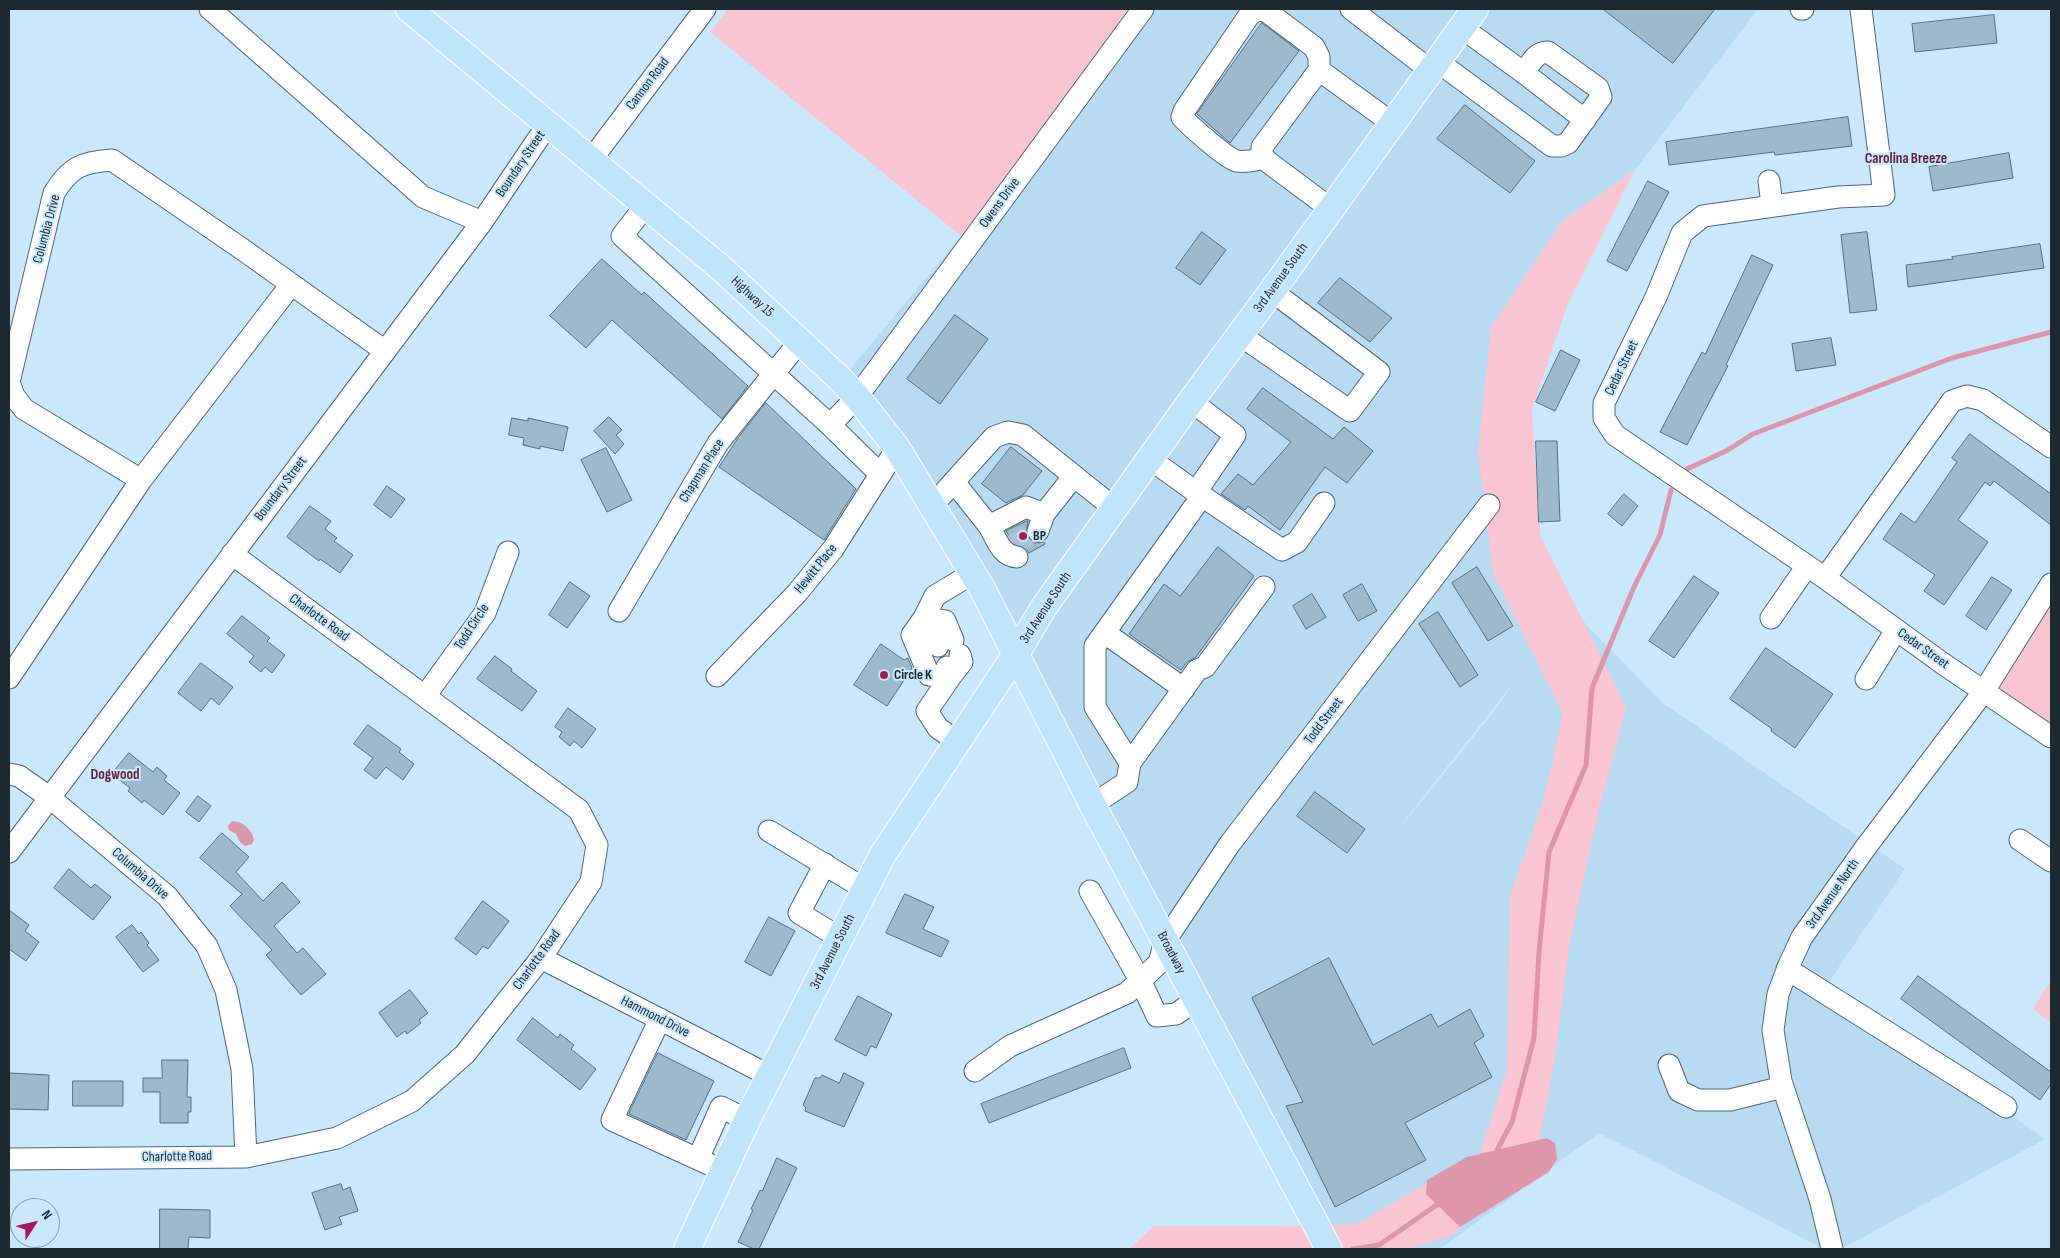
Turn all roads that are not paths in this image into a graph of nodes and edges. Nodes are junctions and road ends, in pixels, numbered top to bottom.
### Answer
1 (210, 9) edge
2 (409, 9) edge
3 (705, 9) edge
4 (1143, 9) edge
5 (1351, 9) edge
6 (1861, 9) edge
7 (1468, 18) edge
8 (1433, 66) junction
9 (1319, 70) junction
10 (1524, 73) junction
11 (1585, 120) junction
12 (548, 124) junction
13 (1392, 124) junction
14 (1264, 158) junction
15 (591, 160) junction
16 (1769, 181) dead end
17 (646, 205) junction
18 (1772, 205) junction
19 (1331, 209) junction
20 (482, 222) junction
21 (290, 286) junction
22 (1272, 291) junction
23 (1240, 334) junction
24 (800, 341) junction
25 (385, 352) junction
26 (774, 374) junction
27 (857, 397) junction
28 (1191, 401) junction
29 (830, 425) junction
30 (2051, 447) edge
31 (897, 448) junction
32 (1150, 459) junction
33 (880, 474) junction
34 (1074, 476) junction
35 (141, 480) junction
36 (954, 482) junction
37 (1199, 494) junction
38 (1324, 503) dead end
39 (1489, 505) dead end
40 (932, 506) junction
41 (1114, 508) junction
42 (989, 526) junction
43 (1010, 551) dead end
44 (508, 552) dead end
45 (232, 554) junction
46 (1807, 566) junction
47 (973, 573) junction
48 (1825, 578) junction
49 (2051, 584) edge
50 (1264, 587) dead end
51 (619, 611) dead end
52 (924, 618) junction
53 (1771, 618) dead end
54 (1896, 630) junction
55 (1105, 633) junction
56 (1016, 654) junction
57 (949, 656) junction
58 (717, 676) dead end
59 (9, 678) edge
60 (1866, 679) dead end
61 (1184, 689) junction
62 (1984, 691) junction
63 (425, 696) junction
64 (2051, 737) edge
65 (958, 742) junction
66 (1130, 763) junction
67 (9, 774) edge
68 (49, 797) junction
69 (1092, 804) junction
70 (769, 831) dead end
71 (2020, 840) dead end
72 (9, 852) edge
73 (2051, 862) edge
74 (825, 864) junction
75 (865, 889) junction
76 (1090, 891) dead end
77 (840, 938) junction
78 (1164, 941) junction
79 (541, 958) junction
80 (1787, 969) junction
81 (1141, 982) junction
82 (1196, 1000) junction
83 (660, 1020) junction
84 (1669, 1065) dead end
85 (974, 1071) dead end
86 (770, 1076) junction
87 (1782, 1087) junction
88 (2006, 1107) dead end
89 (747, 1120) junction
90 (246, 1156) junction
91 (698, 1158) junction
92 (9, 1159) edge
93 (724, 1171) junction
94 (687, 1249) edge
95 (1329, 1249) edge
96 (1832, 1249) edge

1 - 20 street
2 - 12 main road, Highway 15
3 - 15 street, Cannon Road
4 - 27 street, Owens Drive
5 - 8 street
6 - 18 street, Cedar Street
7 - 8 main road, 3rd Avenue South
7 - 10 street
8 - 11 street
8 - 13 main road, 3rd Avenue South
9 - 13 street
9 - 14 street
9 - 14 street
10 - 11 street
10 - 11 street
12 - 15 main road, Highway 15
12 - 20 street, Boundary Street
13 - 19 main road, 3rd Avenue South
14 - 19 street
15 - 17 main road, Highway 15
16 - 18 street
17 - 24 main road, Highway 15
17 - 26 street
18 - 46 street, Cedar Street
19 - 22 main road, 3rd Avenue South
20 - 25 street, Boundary Street
21 - 25 street, Columbia Drive
21 - 35 street
21 - 35 street, Columbia Drive
22 - 23 main road, 3rd Avenue South
22 - 23 street
23 - 28 main road, 3rd Avenue South
24 - 26 street, Chapman Place
24 - 27 main road, Highway 15
25 - 45 street, Boundary Street
26 - 29 street
26 - 51 street, Chapman Place
27 - 29 street, Owens Drive
27 - 31 main road, Highway 15
28 - 32 main road, 3rd Avenue South
28 - 37 street
29 - 33 street
30 - 48 street
31 - 33 street, Hewitt Place
31 - 40 main road, Highway 15
32 - 37 street
32 - 41 main road, 3rd Avenue South
33 - 58 street, Hewitt Place
34 - 36 street
34 - 41 street
34 - 42 street
35 - 59 street
36 - 40 street
36 - 42 street
37 - 38 street
37 - 55 street
39 - 78 street, Todd Street
40 - 47 main road, Highway 15
41 - 56 main road, 3rd Avenue South
42 - 43 street
44 - 63 street, Todd Circle
45 - 63 street, Charlotte Road
45 - 68 street, Boundary Street
46 - 48 street, Cedar Street
46 - 53 street
47 - 52 street
47 - 56 main road, Highway 15
48 - 54 street, Cedar Street
49 - 62 street, 3rd Avenue North
50 - 61 street
52 - 57 street
52 - 57 street
54 - 60 street
54 - 62 street, Cedar Street
55 - 61 street
55 - 66 street
56 - 65 main road, 3rd Avenue South
56 - 69 main road, Broadway
57 - 65 street
61 - 66 street
62 - 64 street, Cedar Street
62 - 80 street, 3rd Avenue North
63 - 79 street, Charlotte Road
65 - 75 main road, 3rd Avenue South
66 - 69 street
67 - 68 street, Columbia Drive
68 - 72 street, Boundary Street
68 - 90 street, Columbia Drive
69 - 78 main road, Broadway
70 - 74 street
71 - 73 street
74 - 75 street
74 - 77 street
75 - 77 main road, 3rd Avenue South
76 - 81 street
77 - 86 main road, 3rd Avenue South
78 - 81 street
78 - 82 main road, Broadway
79 - 83 street, Hammond Drive
79 - 90 street, Charlotte Road
80 - 87 street, 3rd Avenue North
80 - 88 street
81 - 82 street
81 - 85 street
82 - 95 main road, Broadway
83 - 86 street, Hammond Drive
83 - 91 street
84 - 87 street
86 - 89 main road, 3rd Avenue South
87 - 96 street, 3rd Avenue North
89 - 91 street
89 - 93 main road, 3rd Avenue South
90 - 92 street, Charlotte Road
91 - 93 street
93 - 94 main road, 3rd Avenue South

